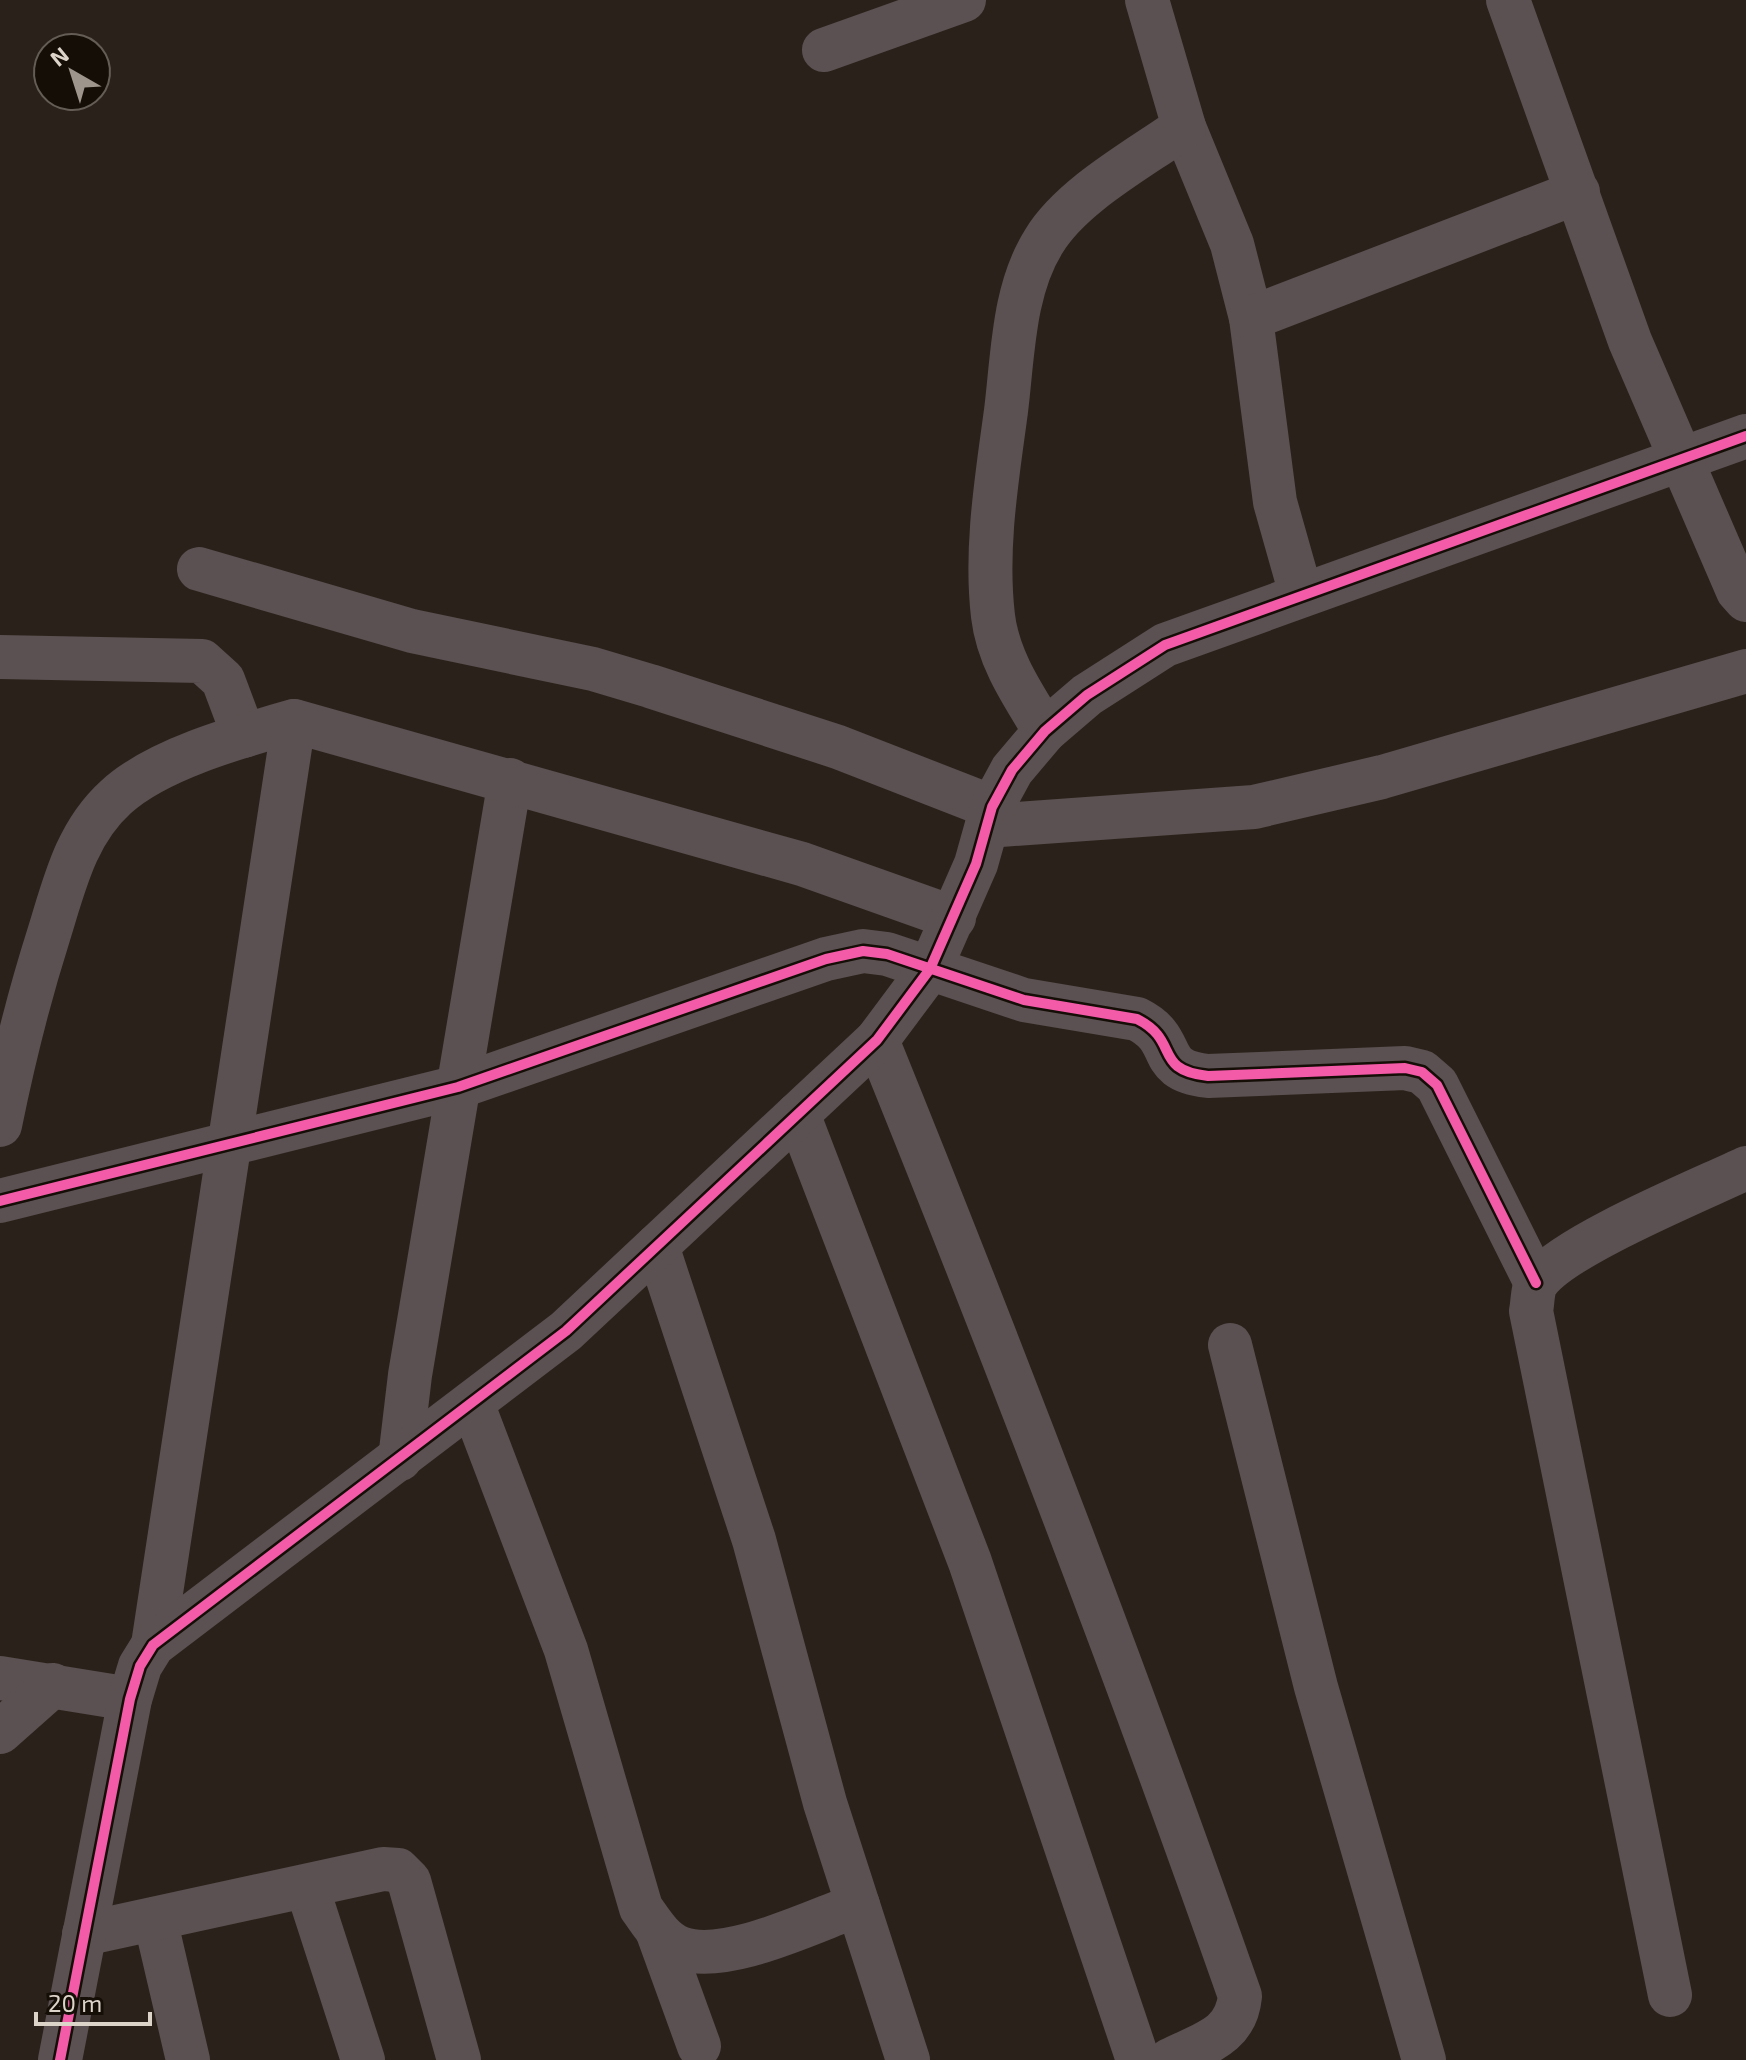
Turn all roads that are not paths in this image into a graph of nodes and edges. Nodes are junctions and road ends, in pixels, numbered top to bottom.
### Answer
1 (964, 0) edge
2 (1147, 0) edge
3 (1508, 0) edge
4 (824, 50) dead end
5 (1184, 127) junction
6 (1578, 192) junction
7 (1251, 318) junction
8 (1746, 436) edge
9 (1682, 460) junction
10 (199, 569) dead end
11 (1301, 594) junction
12 (1746, 600) edge
13 (0, 657) edge
14 (1746, 671) edge
15 (294, 721) junction
16 (1045, 731) junction
17 (244, 736) junction
18 (510, 780) junction
19 (990, 816) junction
20 (954, 918) junction
21 (930, 969) junction
22 (877, 1040) junction
23 (458, 1087) junction
24 (798, 1114) junction
25 (0, 1125) edge
26 (230, 1146) junction
27 (1746, 1168) edge
28 (0, 1201) edge
29 (657, 1246) junction
30 (1536, 1283) junction
31 (1230, 1345) dead end
32 (472, 1403) junction
33 (400, 1459) junction
34 (153, 1645) junction
35 (0, 1678) edge
36 (53, 1685) junction
37 (130, 1699) junction
38 (0, 1732) edge
39 (307, 1887) junction
40 (858, 1905) junction
41 (155, 1919) junction
42 (658, 1933) junction
43 (84, 1934) junction
44 (1670, 1995) dead end
45 (699, 2046) dead end
46 (60, 2060) edge
47 (188, 2060) edge
48 (363, 2060) edge
49 (459, 2060) edge
50 (908, 2060) edge
51 (1138, 2060) edge
52 (1170, 2060) edge
53 (1424, 2060) edge

1 - 4 street
2 - 5 street
3 - 6 street
5 - 7 street
5 - 16 street
6 - 7 street
6 - 9 street
7 - 11 street
8 - 9 street
9 - 11 street
9 - 12 street
10 - 19 street
11 - 16 street
13 - 17 street
14 - 19 street
15 - 17 street
15 - 18 street
15 - 26 street
16 - 19 street
17 - 25 street
18 - 20 street
18 - 23 street
19 - 20 street
20 - 21 street
21 - 22 street
21 - 23 street
21 - 30 street
22 - 24 street
22 - 52 street
23 - 26 street
23 - 33 street
24 - 29 street
24 - 51 street
26 - 28 street
26 - 34 street
27 - 30 street
29 - 32 street
29 - 40 street
30 - 44 street
31 - 53 street
32 - 33 street
32 - 42 street
33 - 34 street
34 - 37 street
35 - 36 street
36 - 37 street
36 - 38 street
37 - 43 street
39 - 41 street
39 - 48 street
39 - 49 street
40 - 42 street
40 - 50 street
41 - 43 street
41 - 47 street
42 - 45 street
43 - 46 street

